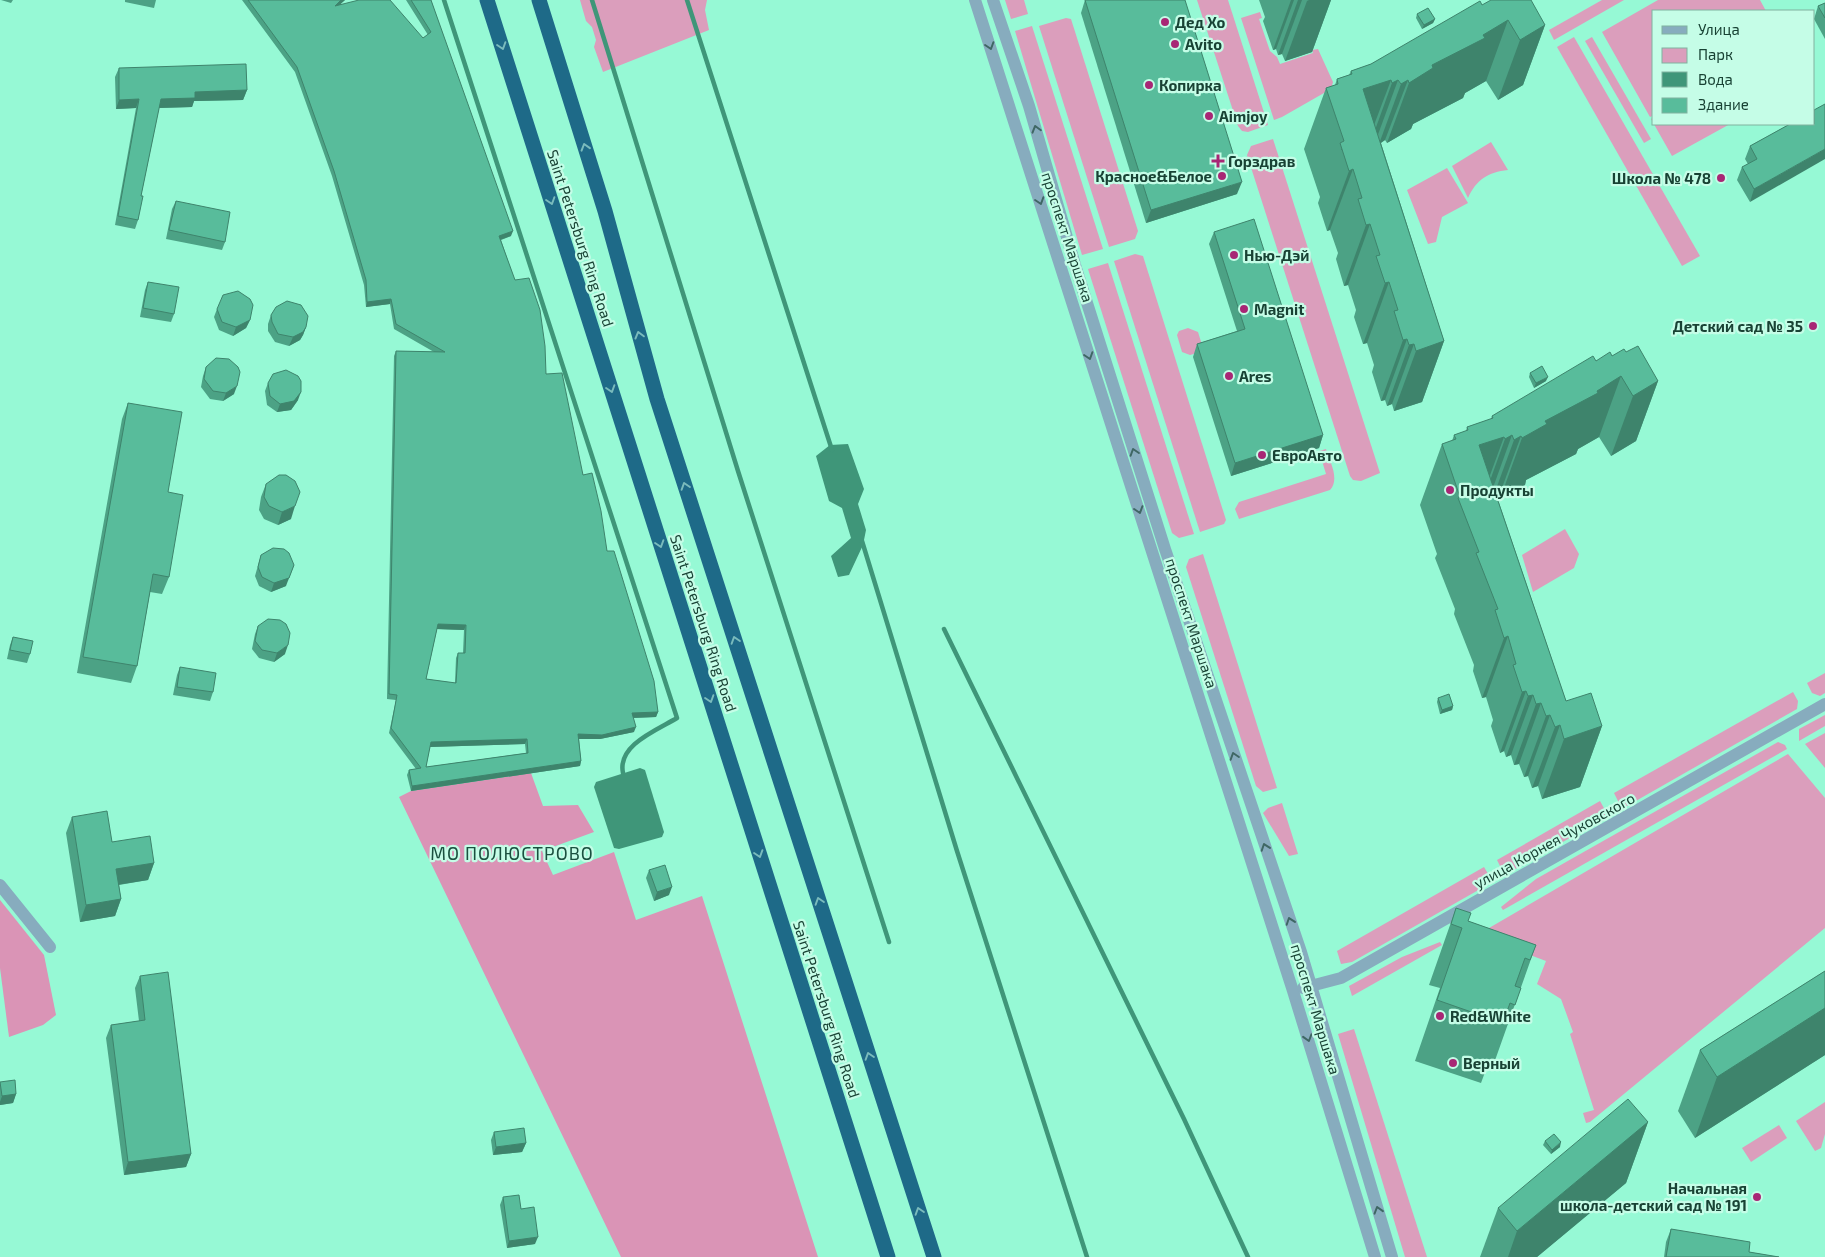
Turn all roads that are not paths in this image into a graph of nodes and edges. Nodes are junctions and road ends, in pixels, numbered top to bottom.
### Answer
1 (487, 0) edge
2 (539, 0) edge
3 (975, 0) edge
4 (993, 0) edge
5 (1825, 704) edge
6 (0, 885) edge
7 (50, 947) dead end
8 (1311, 984) junction
9 (1293, 991) junction
10 (888, 1257) edge
11 (934, 1257) edge
12 (1375, 1257) edge
13 (1392, 1257) edge

1 -> 10 highway, Saint Petersburg Ring Road
11 -> 2 highway, Saint Petersburg Ring Road
3 -> 9 street, проспект Маршака
8 -> 4 street, проспект Маршака
5 - 8 street, улица Корнея Чуковского
6 - 7 street
8 - 9 street, улица Корнея Чуковского
13 -> 8 street, проспект Маршака
9 -> 12 street, проспект Маршака

